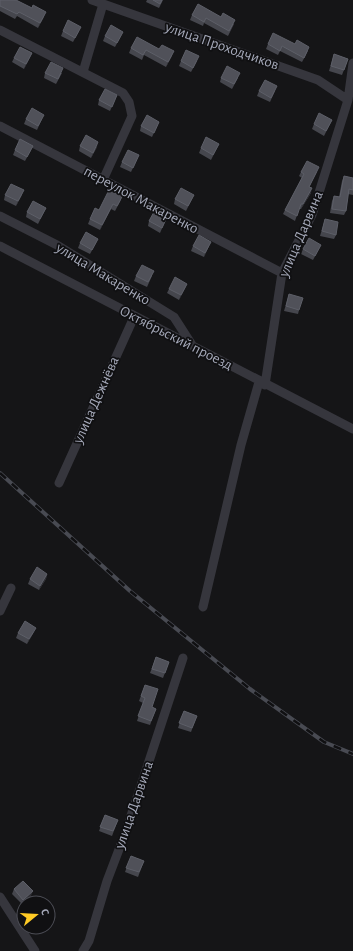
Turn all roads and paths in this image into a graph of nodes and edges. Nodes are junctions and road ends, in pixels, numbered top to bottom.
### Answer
1 (92, 0) edge
2 (103, 4) junction
3 (0, 30) edge
4 (353, 63) edge
5 (83, 72) junction
6 (348, 100) junction
7 (0, 126) edge
8 (103, 180) junction
9 (0, 216) edge
10 (1, 249) edge
11 (282, 273) junction
12 (134, 316) junction
13 (192, 346) junction
14 (262, 384) junction
15 (353, 430) edge
16 (59, 483) dead end
17 (11, 588) dead end
18 (203, 607) dead end
19 (0, 611) edge
20 (183, 658) dead end
21 (0, 897) edge
22 (35, 951) edge
23 (83, 951) edge

1 - 2 street, улица Проходчиков
2 - 5 street
2 - 6 street, улица Проходчиков
3 - 5 street
4 - 6 street, улица Дарвина
5 - 8 street
6 - 11 street, улица Дарвина
7 - 8 street, переулок Макаренко
8 - 11 street, переулок Макаренко
9 - 13 street, улица Макаренко
10 - 12 street, Октябрьский проезд
11 - 14 street, улица Дарвина
12 - 13 street, Октябрьский проезд
12 - 16 street, улица Дежнёва
13 - 14 street, Октябрьский проезд
14 - 15 street, Октябрьский проезд
14 - 18 street, улица Дарвина
17 - 19 street
20 - 23 street, улица Дарвина
21 - 22 street

